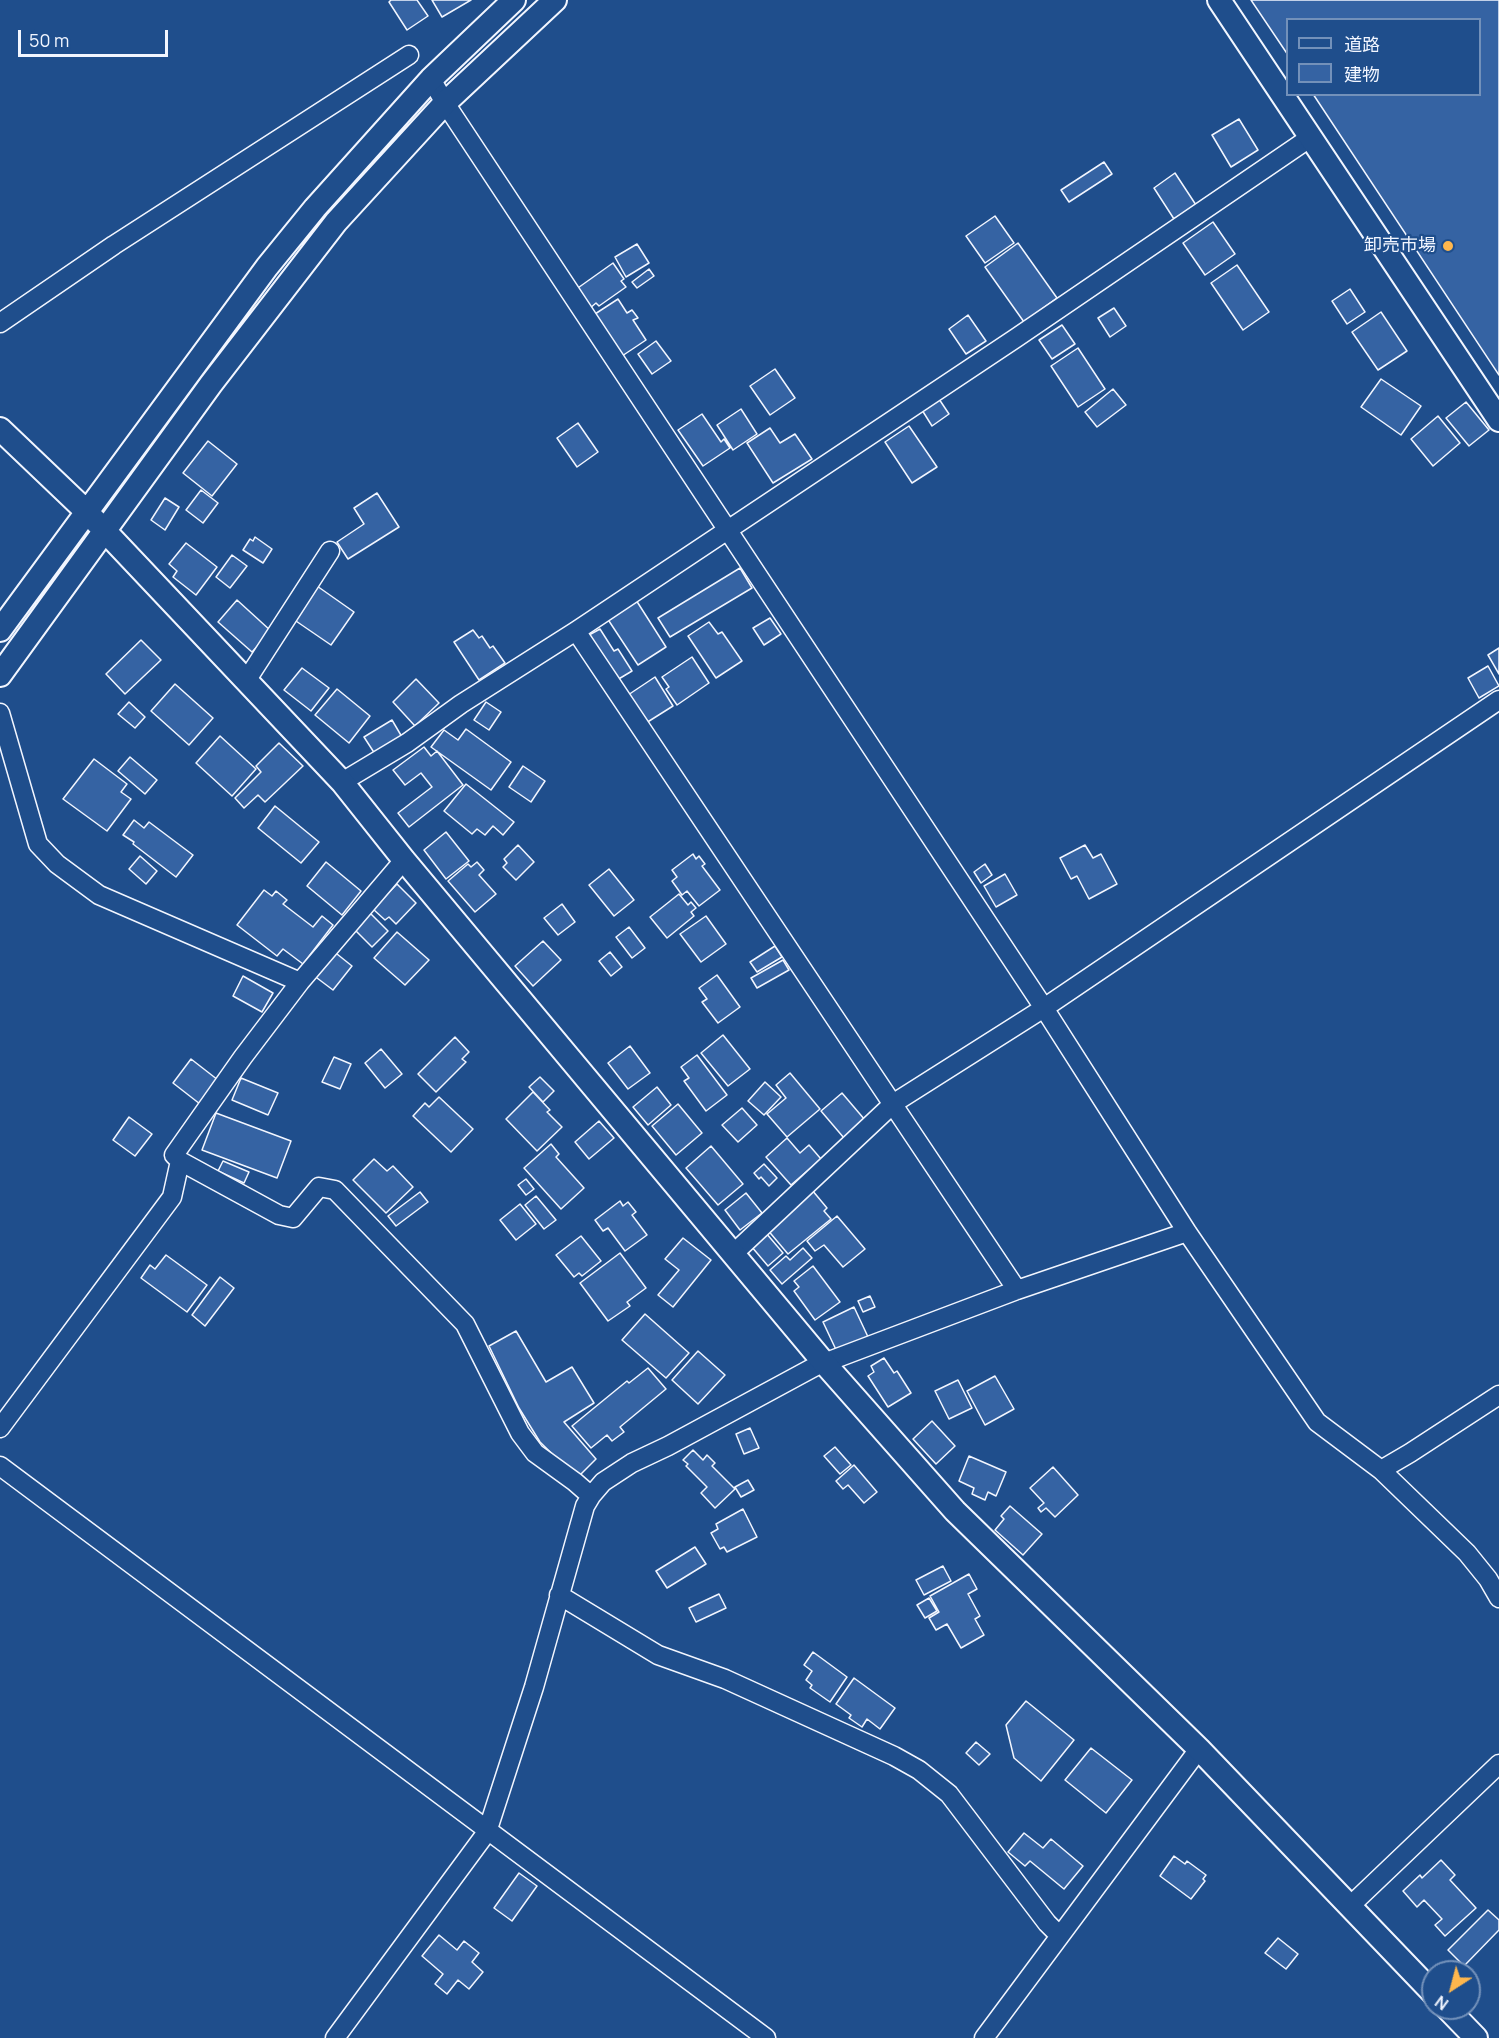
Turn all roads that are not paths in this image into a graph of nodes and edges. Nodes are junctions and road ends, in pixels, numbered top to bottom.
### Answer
1 (514, 0) edge
2 (555, 0) edge
3 (1219, 0) edge
4 (409, 55) dead end
5 (431, 79) junction
6 (445, 103) junction
7 (1311, 137) junction
8 (0, 323) edge
9 (1499, 420) edge
10 (0, 429) edge
11 (86, 511) junction
12 (104, 530) junction
13 (726, 530) junction
14 (330, 550) dead end
15 (0, 630) edge
16 (576, 631) junction
17 (0, 675) edge
18 (246, 681) junction
19 (1499, 700) edge
20 (0, 713) edge
21 (342, 782) junction
22 (404, 860) junction
23 (300, 982) junction
24 (1044, 1008) junction
25 (894, 1103) junction
26 (180, 1161) junction
27 (1187, 1232) junction
28 (733, 1254) junction
29 (1017, 1290) junction
30 (825, 1364) junction
31 (1499, 1395) edge
32 (0, 1428) edge
33 (0, 1466) edge
34 (1381, 1470) junction
35 (591, 1496) junction
36 (559, 1595) junction
37 (1499, 1598) edge
38 (1199, 1749) junction
39 (1499, 1764) edge
40 (487, 1832) junction
41 (1350, 1906) junction
42 (1059, 1935) junction
43 (1421, 1980) edge
44 (1459, 2020) edge
45 (334, 2038) edge
46 (766, 2038) edge
47 (984, 2038) edge
48 (1476, 2038) edge

1 - 5 street
2 - 6 street
3 - 7 street
4 - 8 street
5 - 6 street
5 - 11 street
6 - 12 street
6 - 13 street
7 - 9 street
7 - 13 street
10 - 11 street
11 - 12 street
11 - 15 street
12 - 17 street
12 - 18 street
13 - 16 street
13 - 24 street
14 - 18 street
16 - 21 street
16 - 25 street
18 - 21 street
19 - 24 street
20 - 23 street
21 - 22 street
22 - 23 street
22 - 28 street
23 - 26 street
24 - 25 street
24 - 27 street
25 - 28 street
25 - 29 street
26 - 32 street
26 - 35 street
27 - 29 street
27 - 34 street
28 - 30 street
29 - 30 street
30 - 35 street
30 - 38 street
31 - 34 street
33 - 40 street
34 - 37 street
35 - 36 street
36 - 40 street
36 - 42 street
38 - 41 street
38 - 42 street
39 - 41 street
40 - 45 street
40 - 46 street
41 - 43 street
42 - 47 street
44 - 48 street

